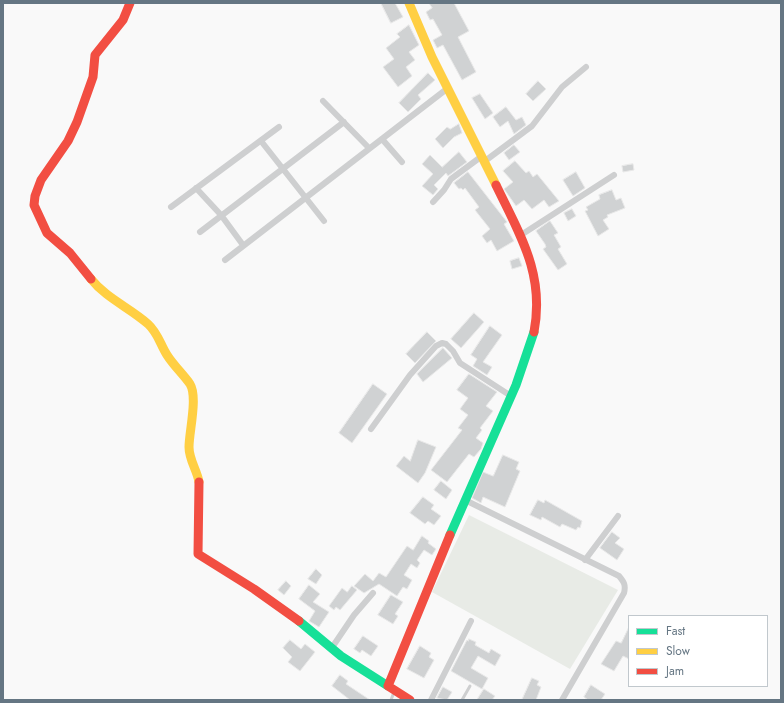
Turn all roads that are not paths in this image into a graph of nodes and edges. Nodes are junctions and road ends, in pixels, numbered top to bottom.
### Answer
1 (130, 3) edge
2 (409, 3) edge
3 (586, 67) dead end
4 (448, 88) junction
5 (323, 101) dead end
6 (344, 122) junction
7 (279, 127) dead end
8 (382, 139) junction
9 (260, 141) junction
10 (369, 148) junction
11 (483, 159) junction
12 (402, 162) dead end
13 (283, 168) junction
14 (614, 175) dead end
15 (196, 188) junction
16 (306, 197) junction
17 (433, 202) dead end
18 (172, 208) dead end
19 (221, 215) junction
20 (324, 221) dead end
21 (200, 232) dead end
22 (521, 234) junction
23 (243, 245) junction
24 (225, 260) dead end
25 (511, 396) junction
26 (371, 429) dead end
27 (465, 500) junction
28 (618, 516) dead end
29 (585, 560) junction
30 (373, 593) dead end
31 (471, 621) dead end
32 (332, 649) junction
33 (470, 686) dead end
34 (391, 688) junction
35 (391, 700) edge
36 (410, 700) edge
37 (431, 700) edge
38 (462, 700) edge
39 (562, 700) edge

1 - 32 street
2 - 4 street
3 - 11 street
4 - 8 street
4 - 11 street
5 - 6 street
6 - 10 street
6 - 13 street
7 - 9 street
8 - 10 street
8 - 12 street
9 - 13 street
9 - 15 street
10 - 16 street
11 - 17 street
11 - 22 street
13 - 16 street
13 - 19 street
14 - 22 street
15 - 18 street
15 - 19 street
16 - 20 street
16 - 23 street
19 - 21 street
19 - 23 street
22 - 25 street
23 - 24 street
25 - 26 street
25 - 27 street
27 - 29 street
27 - 34 street
28 - 29 street
29 - 39 street
30 - 32 street
31 - 37 street
32 - 34 street
33 - 38 lane
34 - 35 lane
34 - 36 street

